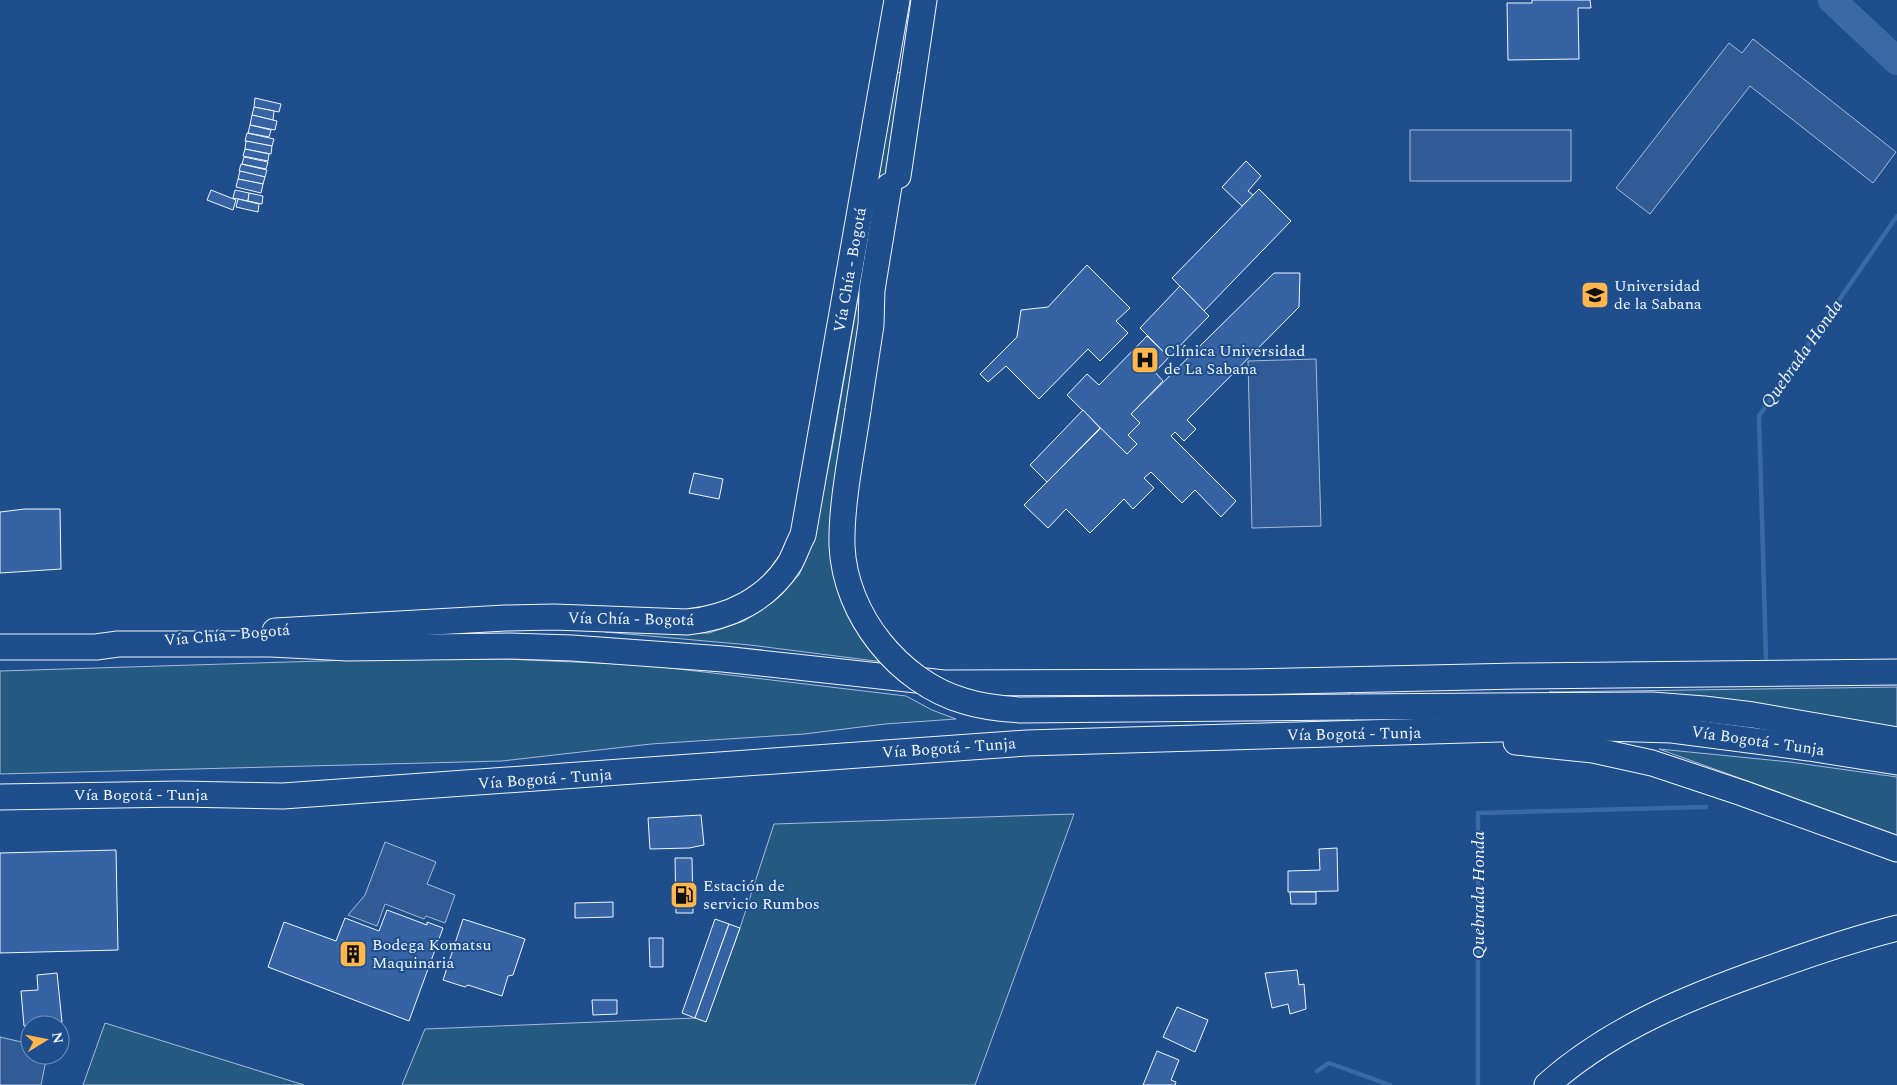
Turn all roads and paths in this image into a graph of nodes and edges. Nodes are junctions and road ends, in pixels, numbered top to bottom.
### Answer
1 (897, 0) edge
2 (918, 0) edge
3 (924, 0) edge
4 (894, 181) junction
5 (118, 644) junction
6 (0, 647) edge
7 (1897, 672) edge
8 (1402, 733) junction
9 (1897, 740) edge
10 (1897, 762) edge
11 (0, 797) edge
12 (1897, 849) edge
13 (1897, 928) edge
14 (1548, 1085) edge

1 - 5 highway, Vía Chía - Bogotá
2 - 4 highway
3 - 4 highway
4 - 9 highway, bridge
5 - 6 highway
5 - 7 highway
8 - 10 highway, Vía Bogotá - Tunja
8 - 11 highway, Vía Bogotá - Tunja
8 - 12 highway
13 - 14 highway

